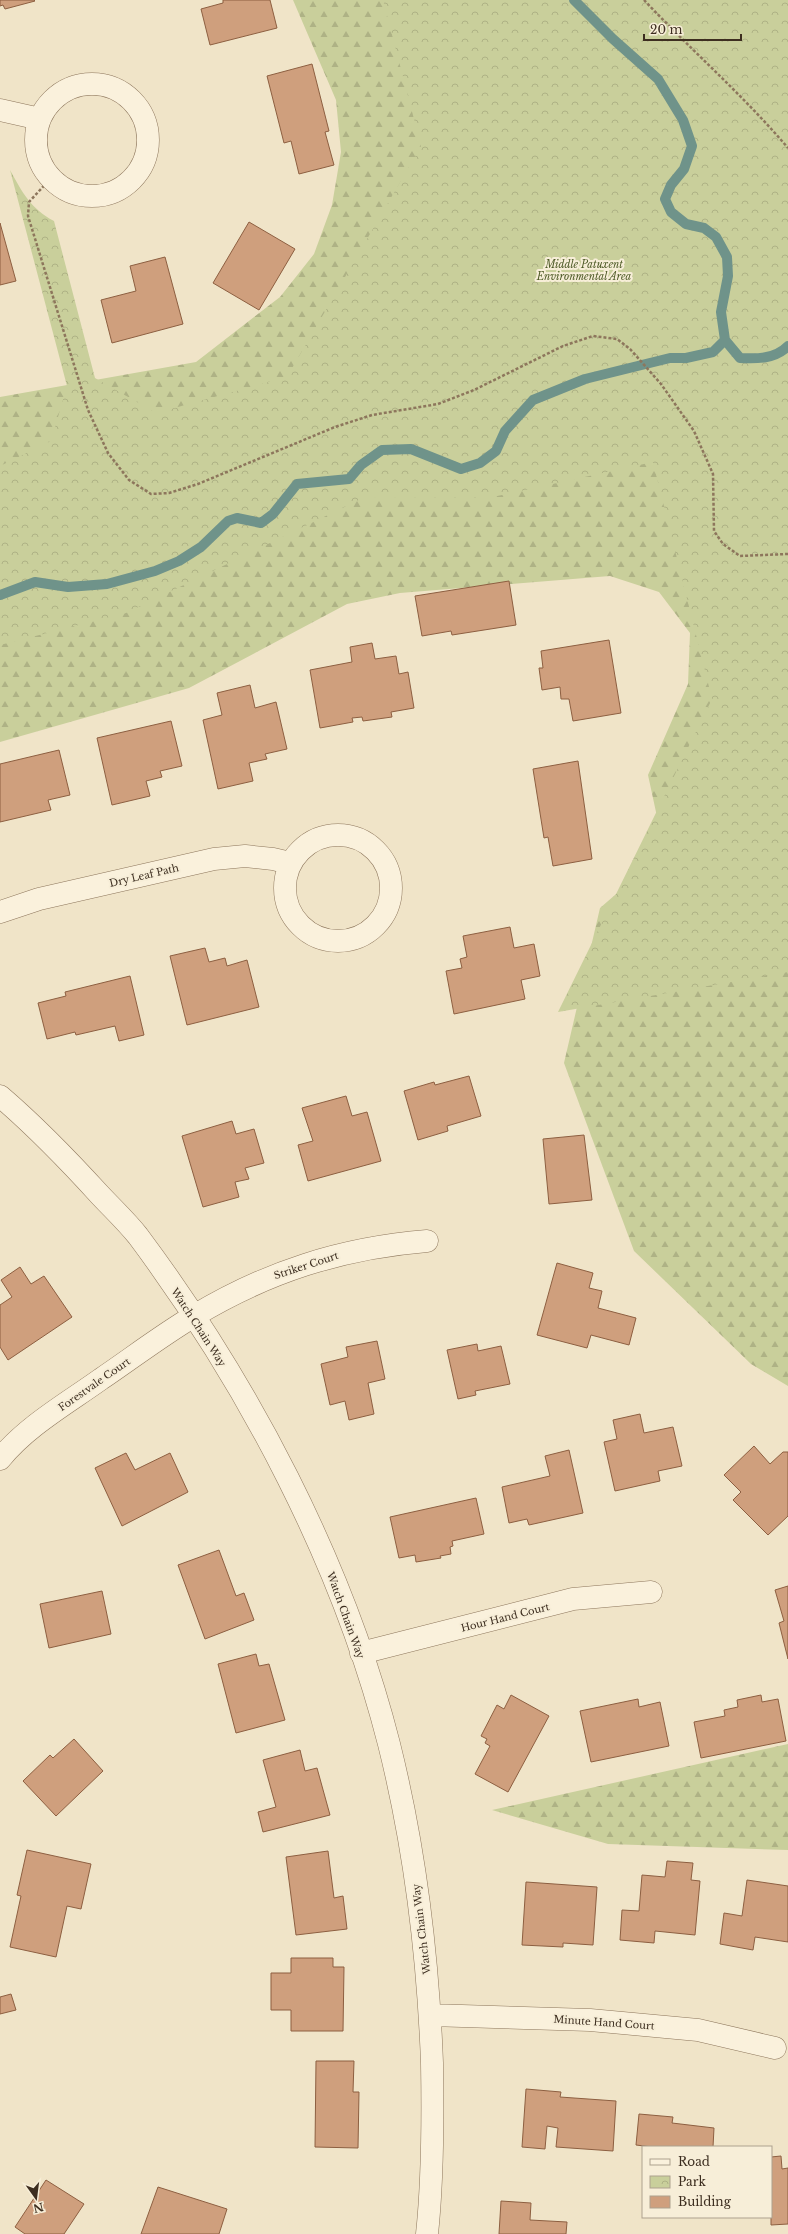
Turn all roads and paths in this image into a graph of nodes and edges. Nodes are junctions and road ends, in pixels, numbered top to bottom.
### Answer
1 (644, 0) edge
2 (0, 110) edge
3 (40, 119) junction
4 (788, 148) edge
5 (51, 178) junction
6 (788, 554) edge
7 (290, 863) junction
8 (0, 912) edge
9 (0, 1096) edge
10 (427, 1241) dead end
11 (193, 1316) junction
12 (0, 1460) edge
13 (651, 1592) dead end
14 (361, 1653) junction
15 (430, 2015) junction
16 (775, 2048) dead end
17 (427, 2234) edge

1 - 4 path
2 - 3 street
3 - 5 street
3 - 5 street
5 - 6 path
7 - 7 street
7 - 8 street, Dry Leaf Path
9 - 11 street, Watch Chain Way
10 - 11 street, Striker Court
11 - 12 street, Forestvale Court
11 - 14 street, Watch Chain Way
13 - 14 street, Hour Hand Court
14 - 15 street, Watch Chain Way
15 - 16 street, Minute Hand Court
15 - 17 street, Watch Chain Way

